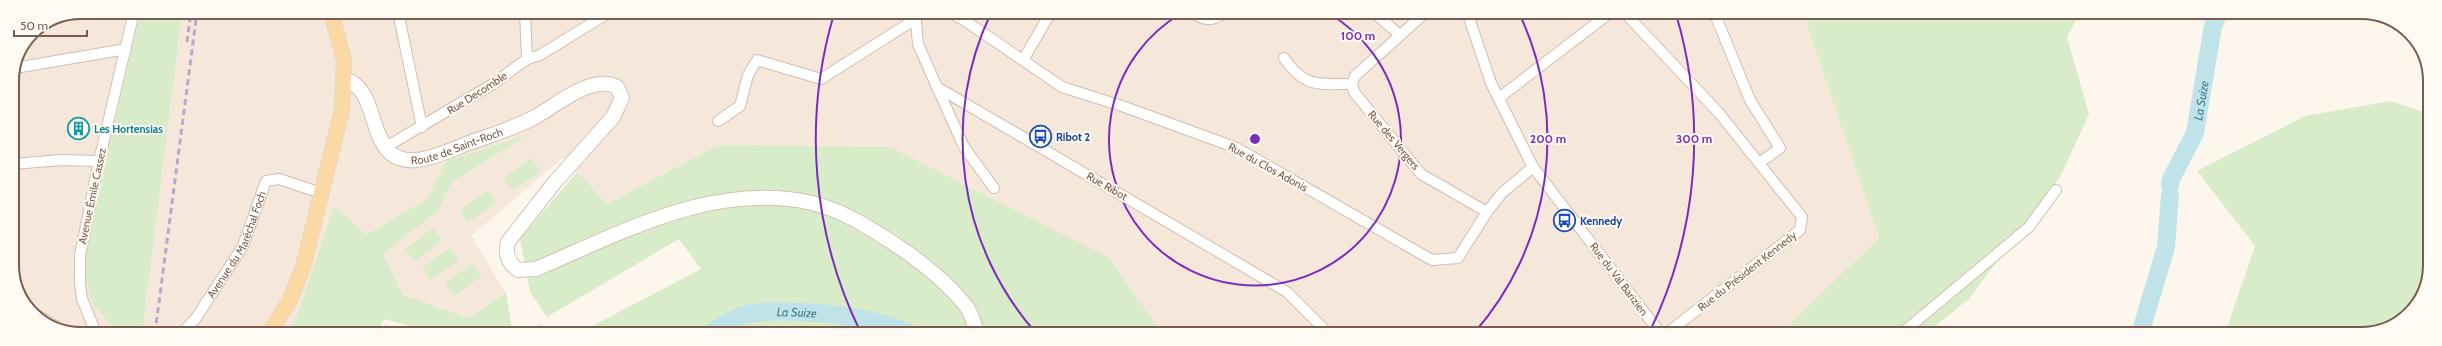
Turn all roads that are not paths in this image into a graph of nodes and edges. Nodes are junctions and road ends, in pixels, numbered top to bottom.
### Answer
1 (132, 19) edge
2 (333, 19) edge
3 (399, 19) edge
4 (525, 19) edge
5 (599, 19) edge
6 (911, 19) edge
7 (915, 19) edge
8 (962, 19) edge
9 (1047, 19) edge
10 (1202, 19) edge
11 (1217, 19) edge
12 (1381, 19) edge
13 (1418, 19) edge
14 (1469, 19) edge
15 (1602, 19) edge
16 (1631, 19) edge
17 (1717, 19) edge
18 (1400, 35) junction
19 (126, 48) junction
20 (1284, 58) dead end
21 (527, 59) junction
22 (1023, 60) junction
23 (21, 67) edge
24 (345, 79) junction
25 (1352, 84) junction
26 (937, 87) junction
27 (1498, 98) junction
28 (718, 121) dead end
29 (422, 127) junction
30 (384, 148) junction
31 (99, 161) junction
32 (1759, 163) junction
33 (19, 164) edge
34 (1533, 167) junction
35 (994, 188) dead end
36 (2056, 190) dead end
37 (321, 194) junction
38 (1487, 212) junction
39 (1321, 325) edge
40 (94, 327) edge
41 (188, 327) edge
42 (273, 327) edge
43 (975, 327) edge
44 (1656, 327) edge
45 (1675, 327) edge
46 (1909, 327) edge

1 - 19 street, Avenue Émile Cassez
2 - 24 main road
3 - 29 street
4 - 21 street
5 - 21 street, Rue Decomble
6 - 28 street
7 - 26 street
8 - 22 street, Rue du Clos Adonis
9 - 22 street
10 - 11 street
12 - 18 street
13 - 18 street
14 - 27 street, Rue du Val Barizien
15 - 27 street
16 - 32 street, Rue du Président Kennedy
17 - 32 street
18 - 25 street
19 - 23 street
19 - 31 street, Avenue Émile Cassez
20 - 25 street
21 - 29 street, Rue Decomble
22 - 38 street, Rue du Clos Adonis
24 - 30 main road
24 - 37 main road
25 - 38 street, Rue des Vergers
26 - 35 street
26 - 39 street, Rue Ribot
27 - 34 street, Rue du Val Barizien
29 - 30 street, Rue Decomble
30 - 43 main road, Route de Saint-Roch
31 - 33 street
31 - 40 street, Avenue Émile Cassez
32 - 45 street, Rue du Président Kennedy
34 - 38 street, Rue du Clos Adonis
34 - 44 street, Rue du Val Barizien
36 - 46 street
37 - 41 street, Avenue du Maréchal Foch
37 - 42 main road

